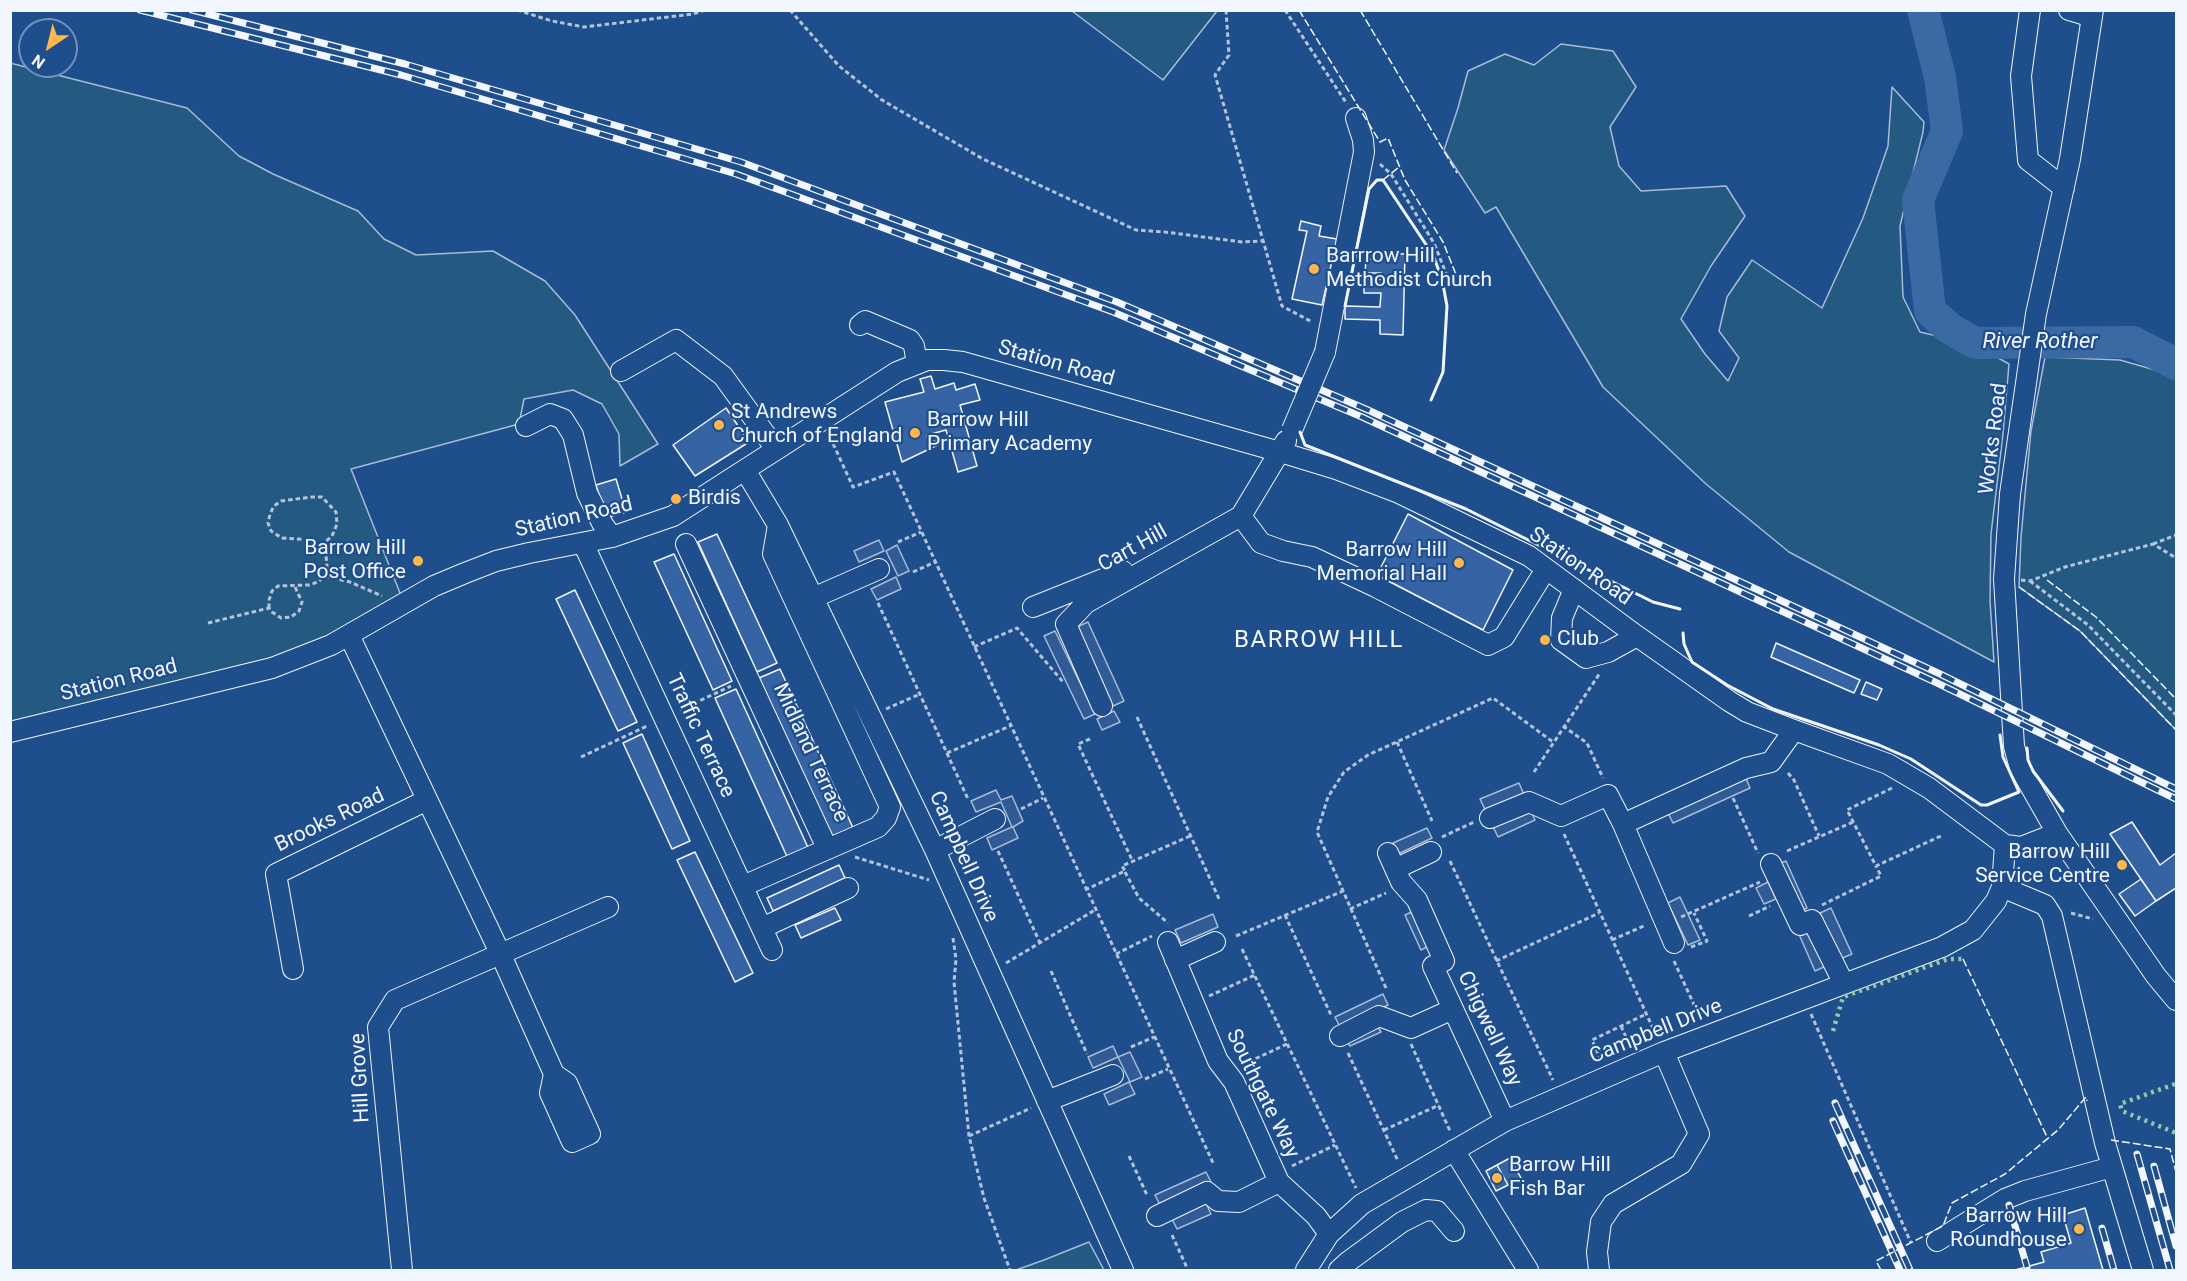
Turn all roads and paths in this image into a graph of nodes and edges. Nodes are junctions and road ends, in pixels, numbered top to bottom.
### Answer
1 (517, 10) edge
2 (705, 10) edge
3 (790, 10) edge
4 (1226, 10) edge
5 (1285, 10) edge
6 (2030, 10) edge
7 (2069, 10) edge
8 (2092, 14) edge
9 (1356, 118) joint
10 (1364, 152) junction
11 (2064, 188) junction
12 (1262, 241) junction
13 (1451, 286) dead end
14 (860, 325) dead end
15 (1330, 332) junction
16 (917, 364) junction
17 (621, 371) dead end
18 (822, 419) junction
19 (526, 426) dead end
20 (776, 449) junction
21 (1280, 452) junction
22 (745, 470) junction
23 (1241, 516) junction
24 (778, 525) junction
25 (921, 531) junction
26 (2176, 535) edge
27 (612, 537) junction
28 (898, 542) dead end
29 (1196, 542) junction
30 (583, 543) junction
31 (686, 544) dead end
32 (2153, 544) junction
33 (321, 546) junction
34 (2176, 558) edge
35 (935, 562) junction
36 (879, 568) dead end
37 (1546, 569) junction
38 (913, 572) dead end
39 (325, 576) junction
40 (295, 587) junction
41 (1574, 589) junction
42 (813, 598) junction
43 (878, 603) dead end
44 (398, 606) junction
45 (1033, 607) dead end
46 (269, 608) junction
47 (208, 623) dead end
48 (349, 635) junction
49 (1636, 636) junction
50 (974, 647) junction
51 (1600, 654) junction
52 (1063, 682) dead end
53 (920, 694) junction
54 (1102, 706) dead end
55 (2176, 715) edge
56 (870, 716) junction
57 (1137, 717) dead end
58 (1010, 726) junction
59 (1563, 726) junction
60 (1794, 730) junction
61 (10, 732) edge
62 (1090, 739) dead end
63 (1397, 742) junction
64 (1553, 742) junction
65 (947, 753) junction
66 (1534, 772) dead end
67 (1788, 773) dead end
68 (1606, 786) dead end
69 (1893, 787) dead end
70 (1043, 798) junction
71 (1733, 798) dead end
72 (968, 799) dead end
73 (427, 800) junction
74 (1021, 809) dead end
75 (1554, 813) junction
76 (1486, 818) joint
77 (995, 819) dead end
78 (1432, 821) dead end
79 (1853, 822) junction
80 (1623, 824) junction
81 (2056, 833) junction
82 (1943, 835) dead end
83 (1190, 836) junction
84 (1820, 836) junction
85 (1435, 845) joint
86 (2005, 845) junction
87 (827, 848) junction
88 (935, 850) junction
89 (998, 851) dead end
90 (1787, 851) dead end
91 (1450, 861) dead end
92 (1133, 862) junction
93 (1876, 866) junction
94 (1767, 868) junction
95 (1125, 871) junction
96 (928, 880) dead end
97 (743, 886) junction
98 (2002, 887) junction
99 (848, 888) dead end
100 (1085, 890) junction
101 (1343, 891) junction
102 (1390, 891) dead end
103 (1220, 901) dead end
104 (1780, 902) dead end
105 (608, 907) dead end
106 (2048, 908) junction
107 (1350, 909) junction
108 (1095, 910) junction
109 (1694, 912) junction
110 (1599, 913) junction
111 (1285, 915) junction
112 (1749, 916) dead end
113 (1797, 917) junction
114 (1664, 921) junction
115 (2120, 925) junction
116 (762, 928) junction
117 (952, 931) dead end
118 (1236, 936) dead end
119 (1612, 940) junction
120 (1166, 941) junction
121 (1215, 942) dead end
122 (1040, 943) junction
123 (1242, 949) dead end
124 (772, 950) dead end
125 (1678, 950) junction
126 (1116, 954) junction
127 (501, 955) junction
128 (1496, 961) junction
129 (293, 969) dead end
130 (1051, 971) dead end
131 (988, 973) junction
132 (1255, 975) junction
133 (1844, 984) junction
134 (1386, 988) dead end
135 (1205, 998) dead end
136 (1805, 999) junction
137 (2176, 1000) edge
138 (1453, 1009) junction
139 (1646, 1014) junction
140 (1331, 1015) dead end
141 (1403, 1025) junction
142 (1621, 1026) junction
143 (1706, 1029) dead end
144 (1154, 1036) junction
145 (1287, 1044) junction
146 (1344, 1044) joint
147 (1131, 1047) dead end
148 (1632, 1049) dead end
149 (1664, 1052) junction
150 (1087, 1054) dead end
151 (1602, 1062) dead end
152 (1238, 1067) dead end
153 (1169, 1068) junction
154 (554, 1074) dead end
155 (1113, 1075) dead end
156 (1145, 1079) dead end
157 (1554, 1082) dead end
158 (1047, 1101) junction
159 (1438, 1105) junction
160 (1505, 1121) junction
161 (1384, 1130) junction
162 (969, 1136) junction
163 (1336, 1145) junction
164 (1454, 1150) junction
165 (1129, 1156) dead end
166 (1398, 1161) dead end
167 (1214, 1165) dead end
168 (2112, 1167) junction
169 (1282, 1175) junction
170 (1147, 1195) dead end
171 (1362, 1204) junction
172 (1157, 1216) dead end
173 (1454, 1231) dead end
174 (1329, 1234) junction
175 (1172, 1235) dead end
176 (1936, 1241) dead end
177 (1911, 1243) dead end
178 (402, 1270) edge
179 (1010, 1270) edge
180 (1123, 1270) edge
181 (1188, 1270) edge
182 (1306, 1270) edge
183 (1340, 1270) edge
184 (1528, 1270) edge
185 (1599, 1270) edge
186 (2143, 1270) edge

1 - 2 path
3 - 12 path
4 - 12 path
5 - 9 path
6 - 11 street
7 - 8 street
8 - 11 street, Works Road
9 - 10 street
10 - 13 path
10 - 15 street, Cart Hill
11 - 81 street, Works Road
12 - 15 path
14 - 16 street
15 - 21 street, Cart Hill, bridge
16 - 18 street, Station Road
16 - 21 street, Station Road
17 - 20 street
18 - 20 street, Station Road
18 - 25 path
19 - 27 street
20 - 22 street, Station Road
21 - 23 street, Cart Hill
21 - 37 street, Station Road
22 - 24 street, Campbell Drive
22 - 27 street, Station Road
23 - 29 street, Cart Hill
23 - 37 street
24 - 42 street, Campbell Drive
24 - 87 street
25 - 28 path
25 - 35 path
26 - 32 path
27 - 30 street, Station Road
29 - 45 street
29 - 54 street, Cart Hill
30 - 44 street, Station Road
30 - 97 street, Traffic Terrace
31 - 87 street, Midland Terrace
32 - 34 path
32 - 55 path
33 - 33 path
33 - 39 path
35 - 38 path
35 - 50 path
36 - 42 street
37 - 41 street, Station Road
39 - 40 path
39 - 44 path
40 - 46 path
40 - 46 path
41 - 49 street, Station Road
41 - 51 street
42 - 56 street, Campbell Drive
43 - 53 path
44 - 48 street, Station Road
46 - 47 path
48 - 61 street, Station Road
48 - 73 street
49 - 51 street
49 - 60 street, Station Road
50 - 52 path
50 - 58 path
51 - 59 path
53 - 56 path
53 - 65 path
56 - 88 street, Campbell Drive
57 - 83 path
58 - 65 path
58 - 70 path
59 - 64 path
59 - 68 path
60 - 80 street
60 - 86 street, Station Road
62 - 92 path
63 - 64 path
63 - 78 path
63 - 101 path
64 - 66 path
65 - 72 path
67 - 84 path
69 - 79 path
70 - 74 path
70 - 100 path
71 - 94 path
73 - 127 street
73 - 129 street, Brooks Road
75 - 76 street
75 - 80 street
75 - 110 path
76 - 85 path
77 - 88 street
79 - 84 path
79 - 93 path
80 - 114 street
81 - 86 street
81 - 115 street, Works Road
82 - 93 path
83 - 92 path
83 - 103 path
84 - 90 path
85 - 138 street, Chigwell Way
86 - 98 street, Campbell Drive
87 - 96 path
87 - 97 street
88 - 131 street, Campbell Drive
89 - 122 path
91 - 128 path
92 - 95 path
93 - 113 path
94 - 109 path
94 - 113 street
95 - 100 path
95 - 120 path
97 - 116 street, Traffic Terrace
98 - 106 street
98 - 133 street, Campbell Drive
99 - 116 street
100 - 108 path
101 - 107 path
101 - 111 path
102 - 107 path
104 - 112 path
105 - 127 street
106 - 115 path
106 - 168 street
107 - 134 path
108 - 122 path
108 - 126 path
109 - 114 path
109 - 125 path
110 - 119 path
110 - 128 path
111 - 118 path
111 - 140 path
113 - 133 street
114 - 119 path
114 - 125 street
115 - 137 street, Works Road
116 - 124 street, Traffic Terrace
117 - 162 path
119 - 139 path
120 - 121 street
120 - 126 path
120 - 169 street, Southgate Way
122 - 131 path
123 - 132 path
125 - 143 path
126 - 144 path
127 - 154 street
127 - 178 street, Hill Grove
128 - 157 path
130 - 150 path
131 - 158 street, Campbell Drive
132 - 135 path
132 - 145 path
133 - 136 street, Campbell Drive
136 - 149 street, Campbell Drive
136 - 177 path
138 - 141 street
138 - 160 street, Chigwell Way
139 - 142 path
139 - 149 path
141 - 146 street
141 - 159 path
142 - 148 path
142 - 151 path
144 - 147 path
144 - 153 path
145 - 152 path
145 - 163 path
146 - 161 path
149 - 160 street, Campbell Drive
149 - 185 street
153 - 156 path
153 - 167 path
155 - 158 street
158 - 162 path
158 - 180 street, Campbell Drive
159 - 161 path
159 - 164 path
160 - 164 street, Campbell Drive
161 - 166 path
162 - 179 path
163 - 169 path
163 - 171 path
164 - 171 street, Campbell Drive
164 - 184 street
165 - 170 path
168 - 176 street
168 - 186 street
169 - 172 street
169 - 174 street, Southgate Way
171 - 174 street, Campbell Drive
173 - 183 street
174 - 182 street, Campbell Drive
175 - 181 path

